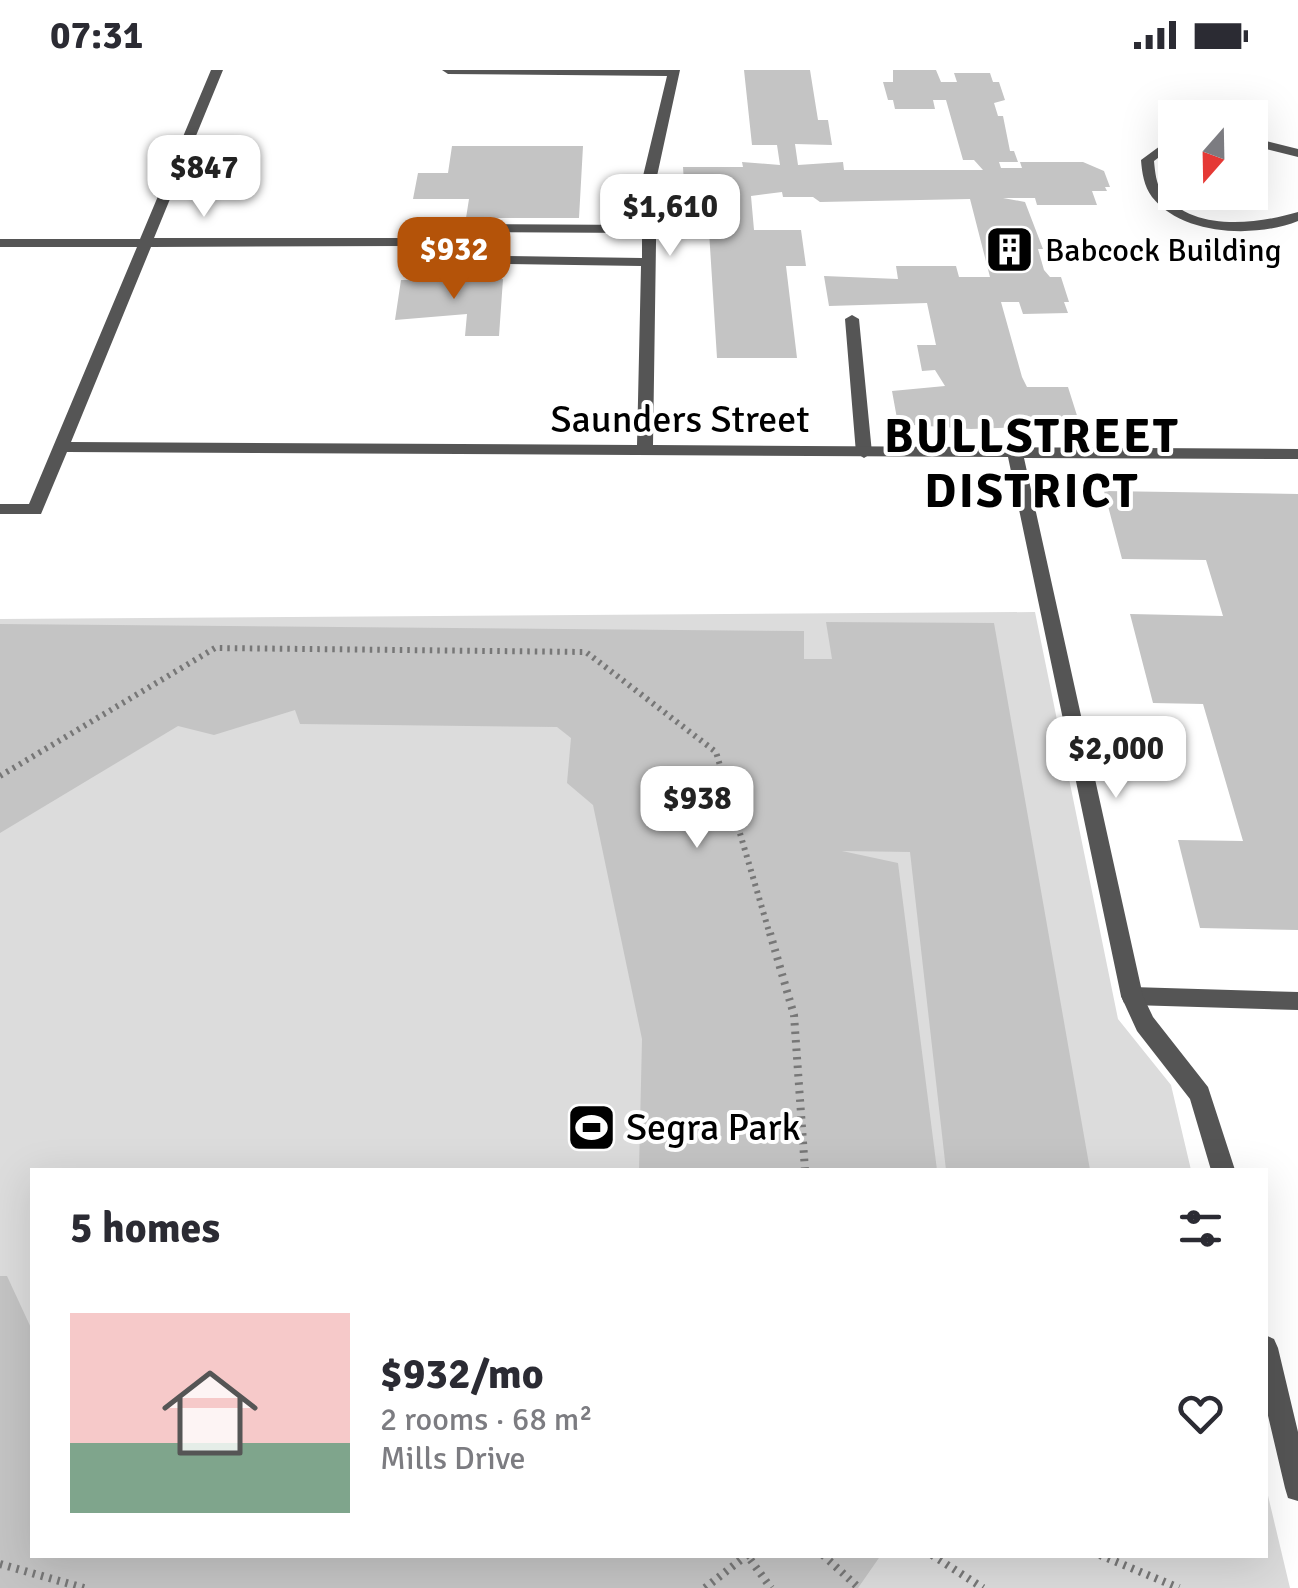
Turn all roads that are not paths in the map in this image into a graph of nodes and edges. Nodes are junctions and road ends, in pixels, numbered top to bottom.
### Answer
1 (217, 70) edge
2 (448, 70) edge
3 (674, 71) edge
4 (1268, 146) edge
5 (1158, 152) edge
6 (1298, 153) edge
7 (1158, 193) edge
8 (1189, 210) edge
9 (1298, 216) edge
10 (649, 229) junction
11 (145, 242) junction
12 (408, 242) junction
13 (0, 243) edge
14 (648, 262) junction
15 (852, 319) dead end
16 (61, 447) junction
17 (646, 452) junction
18 (864, 453) junction
19 (1015, 454) junction
20 (1298, 454) edge
21 (0, 509) edge
22 (1132, 996) junction
23 (1298, 1001) edge
24 (1222, 1168) edge
25 (1268, 1361) edge
26 (1298, 1488) edge

1 - 11 street
2 - 3 street
3 - 10 street
4 - 6 street
5 - 7 street
8 - 9 street
10 - 12 street
10 - 14 street
11 - 12 street
11 - 13 street
11 - 16 street
12 - 14 street
14 - 17 street
15 - 18 street
16 - 17 street, Saunders Street
16 - 21 street
17 - 18 street, Saunders Street
18 - 19 street, Saunders Street
19 - 20 street, Saunders Street
19 - 22 street
22 - 23 street
22 - 24 street
25 - 26 street

